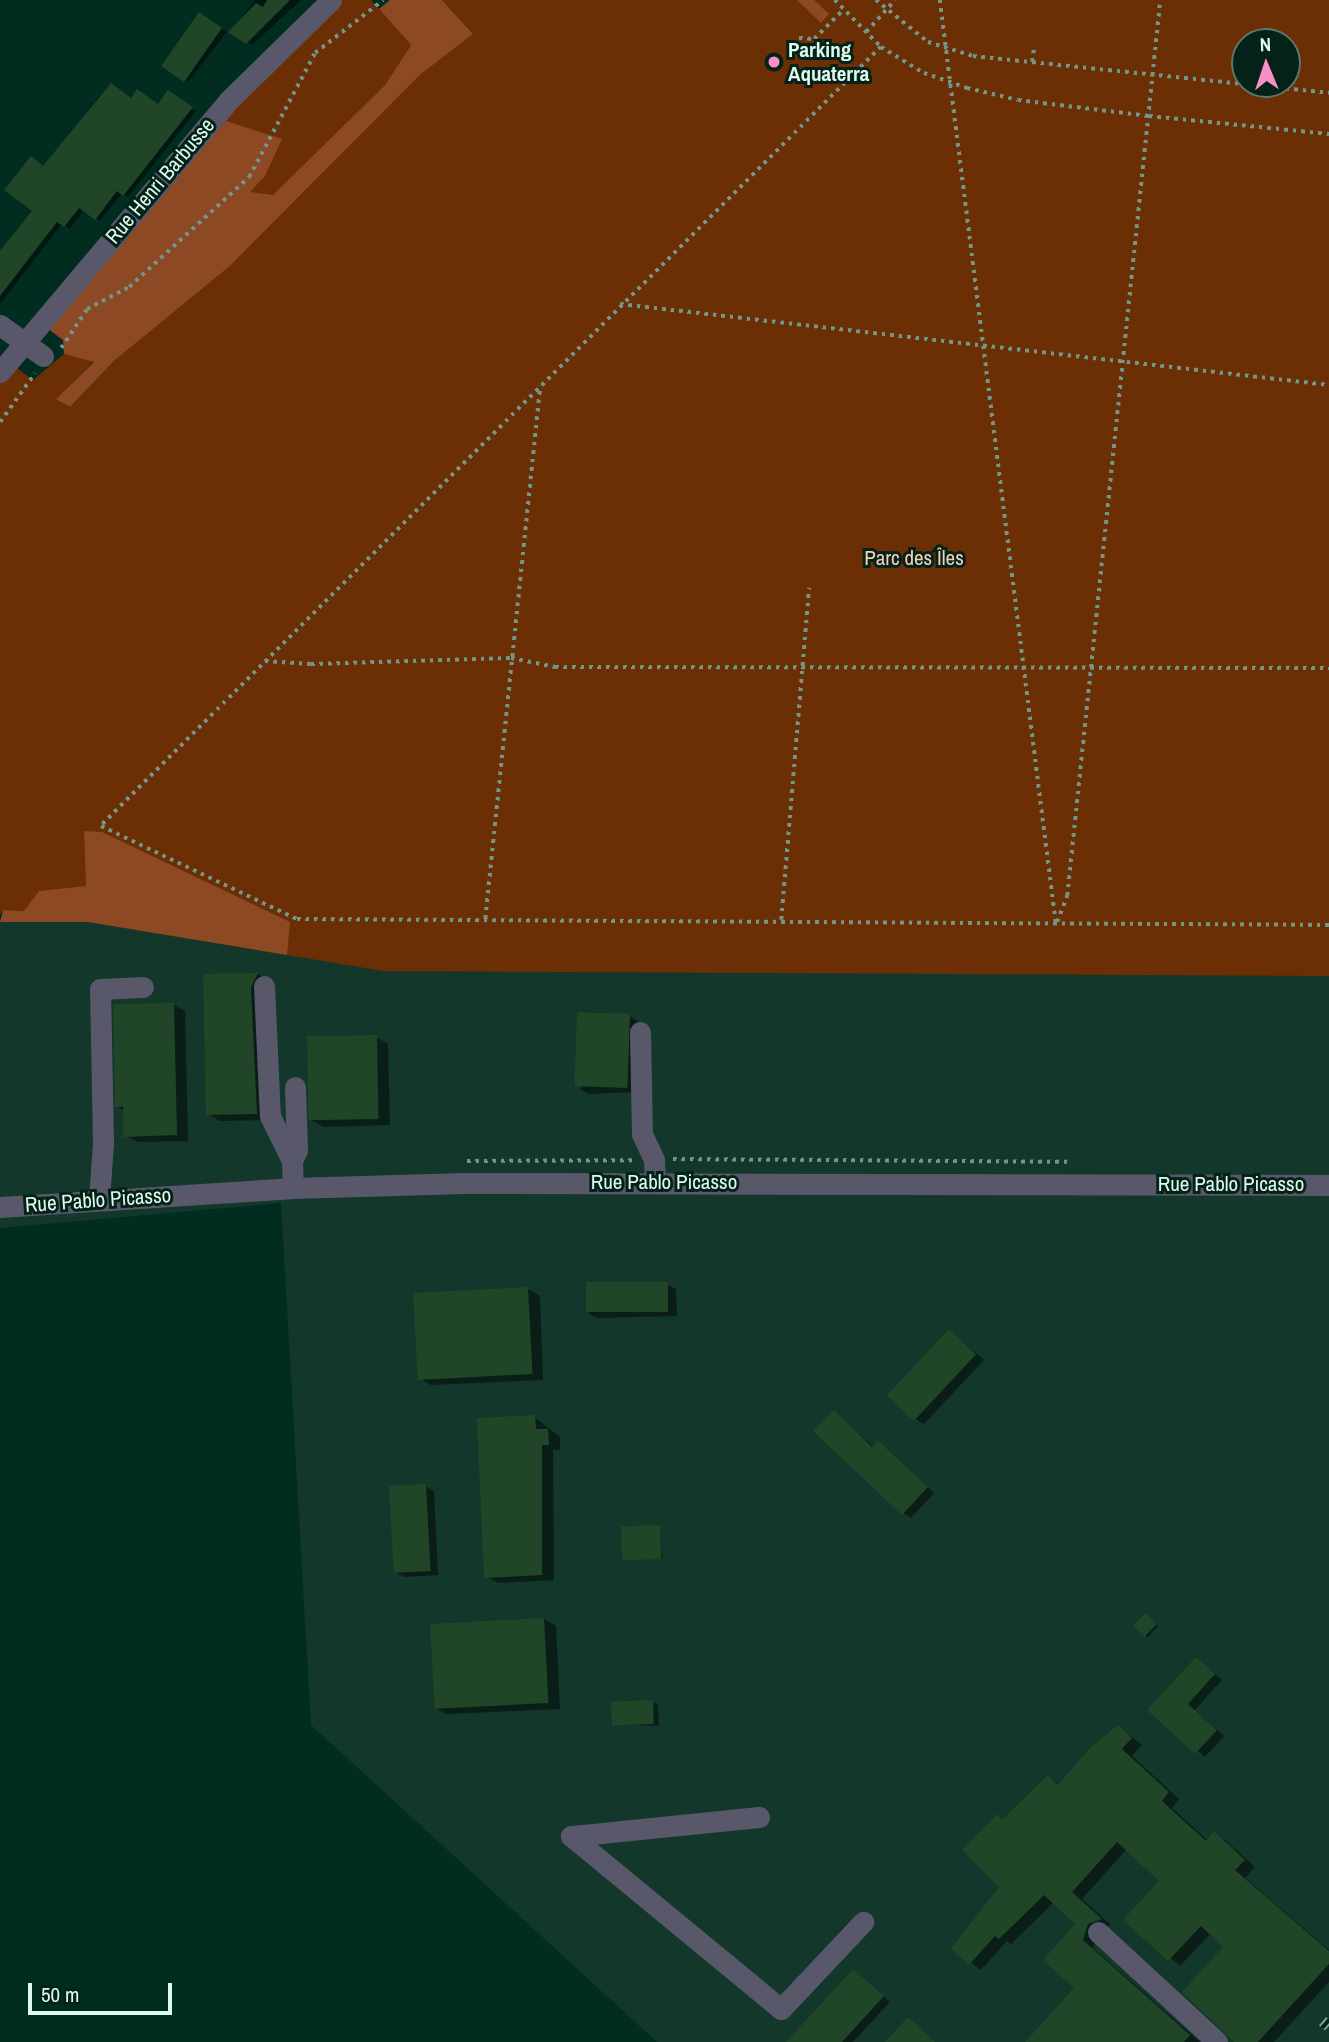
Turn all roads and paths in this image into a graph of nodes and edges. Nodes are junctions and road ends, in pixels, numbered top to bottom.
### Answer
1 (331, 0) edge
2 (383, 0) edge
3 (835, 0) edge
4 (876, 0) edge
5 (895, 0) edge
6 (940, 0) edge
7 (1160, 0) edge
8 (845, 9) junction
9 (886, 9) junction
10 (866, 32) junction
11 (799, 38) dead end
12 (1034, 45) dead end
13 (881, 47) junction
14 (947, 49) junction
15 (1032, 62) junction
16 (1152, 74) junction
17 (951, 84) junction
18 (1329, 93) edge
19 (1149, 116) junction
20 (1329, 134) edge
21 (620, 304) junction
22 (0, 325) edge
23 (25, 343) junction
24 (986, 346) junction
25 (47, 358) junction
26 (1124, 363) junction
27 (0, 372) edge
28 (1329, 385) edge
29 (540, 386) junction
30 (0, 422) edge
31 (809, 587) dead end
32 (512, 658) junction
33 (265, 661) junction
34 (1090, 665) junction
35 (1023, 667) junction
36 (804, 668) junction
37 (1329, 668) edge
38 (485, 919) junction
39 (780, 921) junction
40 (1056, 923) junction
41 (1329, 925) edge
42 (264, 986) dead end
43 (143, 987) dead end
44 (640, 1032) dead end
45 (295, 1087) dead end
46 (292, 1161) junction
47 (654, 1181) junction
48 (1329, 1185) edge
49 (293, 1188) junction
50 (99, 1199) junction
51 (0, 1207) edge
52 (759, 1817) dead end
53 (863, 1922) dead end
54 (1098, 1932) dead end
55 (1217, 2042) edge

1 - 23 street, Rue Henri Barbusse
2 - 25 path
3 - 8 path
4 - 9 path
5 - 9 path
6 - 14 path
7 - 16 path
8 - 10 path
8 - 11 path
9 - 10 path
9 - 14 path
10 - 13 path
12 - 15 path
13 - 17 path
13 - 21 path
14 - 15 path
14 - 17 path
15 - 16 path
16 - 18 path
16 - 19 path
17 - 19 path
17 - 24 path
19 - 20 path
19 - 26 path
21 - 24 path
21 - 29 path
22 - 23 street
23 - 25 street
23 - 27 street, Rue Henri Barbusse
24 - 26 path
24 - 35 path
25 - 30 path
26 - 28 path
26 - 34 path
29 - 32 path
29 - 33 path
31 - 36 path
32 - 33 path
32 - 36 path
32 - 38 path
33 - 38 path
34 - 35 path
34 - 37 path
34 - 40 path
35 - 36 path
35 - 40 path
36 - 39 path
38 - 39 path
39 - 40 path
40 - 41 path
42 - 46 street
43 - 50 street
44 - 47 street
45 - 46 street
46 - 49 street
47 - 48 street, Rue Pablo Picasso
47 - 49 street, Rue Pablo Picasso
49 - 50 street, Rue Pablo Picasso
50 - 51 street, Rue Pablo Picasso
52 - 53 street
54 - 55 street

